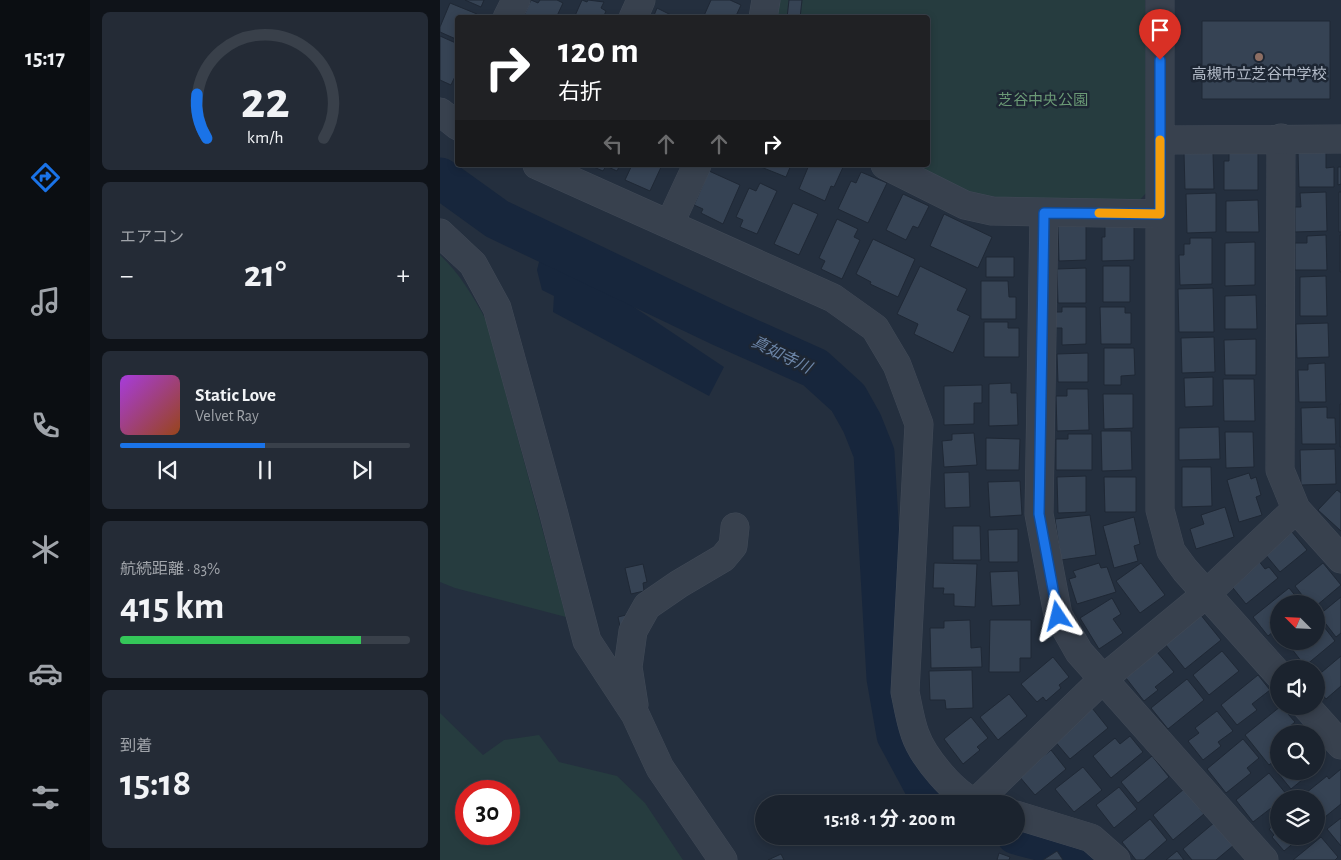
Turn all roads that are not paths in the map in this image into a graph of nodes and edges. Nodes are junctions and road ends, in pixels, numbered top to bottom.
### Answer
1 (516, 0) edge
2 (641, 0) edge
3 (766, 0) edge
4 (1160, 0) edge
5 (508, 15) edge
6 (634, 15) edge
7 (764, 15) edge
8 (1281, 138) junction
9 (1341, 139) edge
10 (1160, 140) junction
11 (696, 167) edge
12 (890, 167) edge
13 (552, 168) edge
14 (1044, 213) junction
15 (1160, 214) junction
16 (670, 223) junction
17 (440, 233) edge
18 (1296, 509) junction
19 (735, 527) dead end
20 (1341, 559) edge
21 (1206, 594) junction
22 (1270, 665) edge
23 (1103, 679) junction
24 (635, 714) junction
25 (1314, 715) edge
26 (1341, 745) edge
27 (965, 795) edge
28 (984, 795) edge
29 (1025, 818) edge
30 (723, 860) edge
31 (1116, 860) edge
32 (1264, 860) edge

1 - 5 street
2 - 6 street
3 - 7 street
4 - 10 street
8 - 9 street
8 - 10 street
8 - 18 street
10 - 15 street
11 - 16 street
12 - 14 street
13 - 16 street
14 - 15 street
14 - 23 street
15 - 21 street
16 - 27 street
17 - 24 street
18 - 20 street
18 - 21 street
19 - 24 street
21 - 22 street
21 - 23 street
23 - 28 street
23 - 32 street
24 - 30 street
25 - 26 street
29 - 31 street

